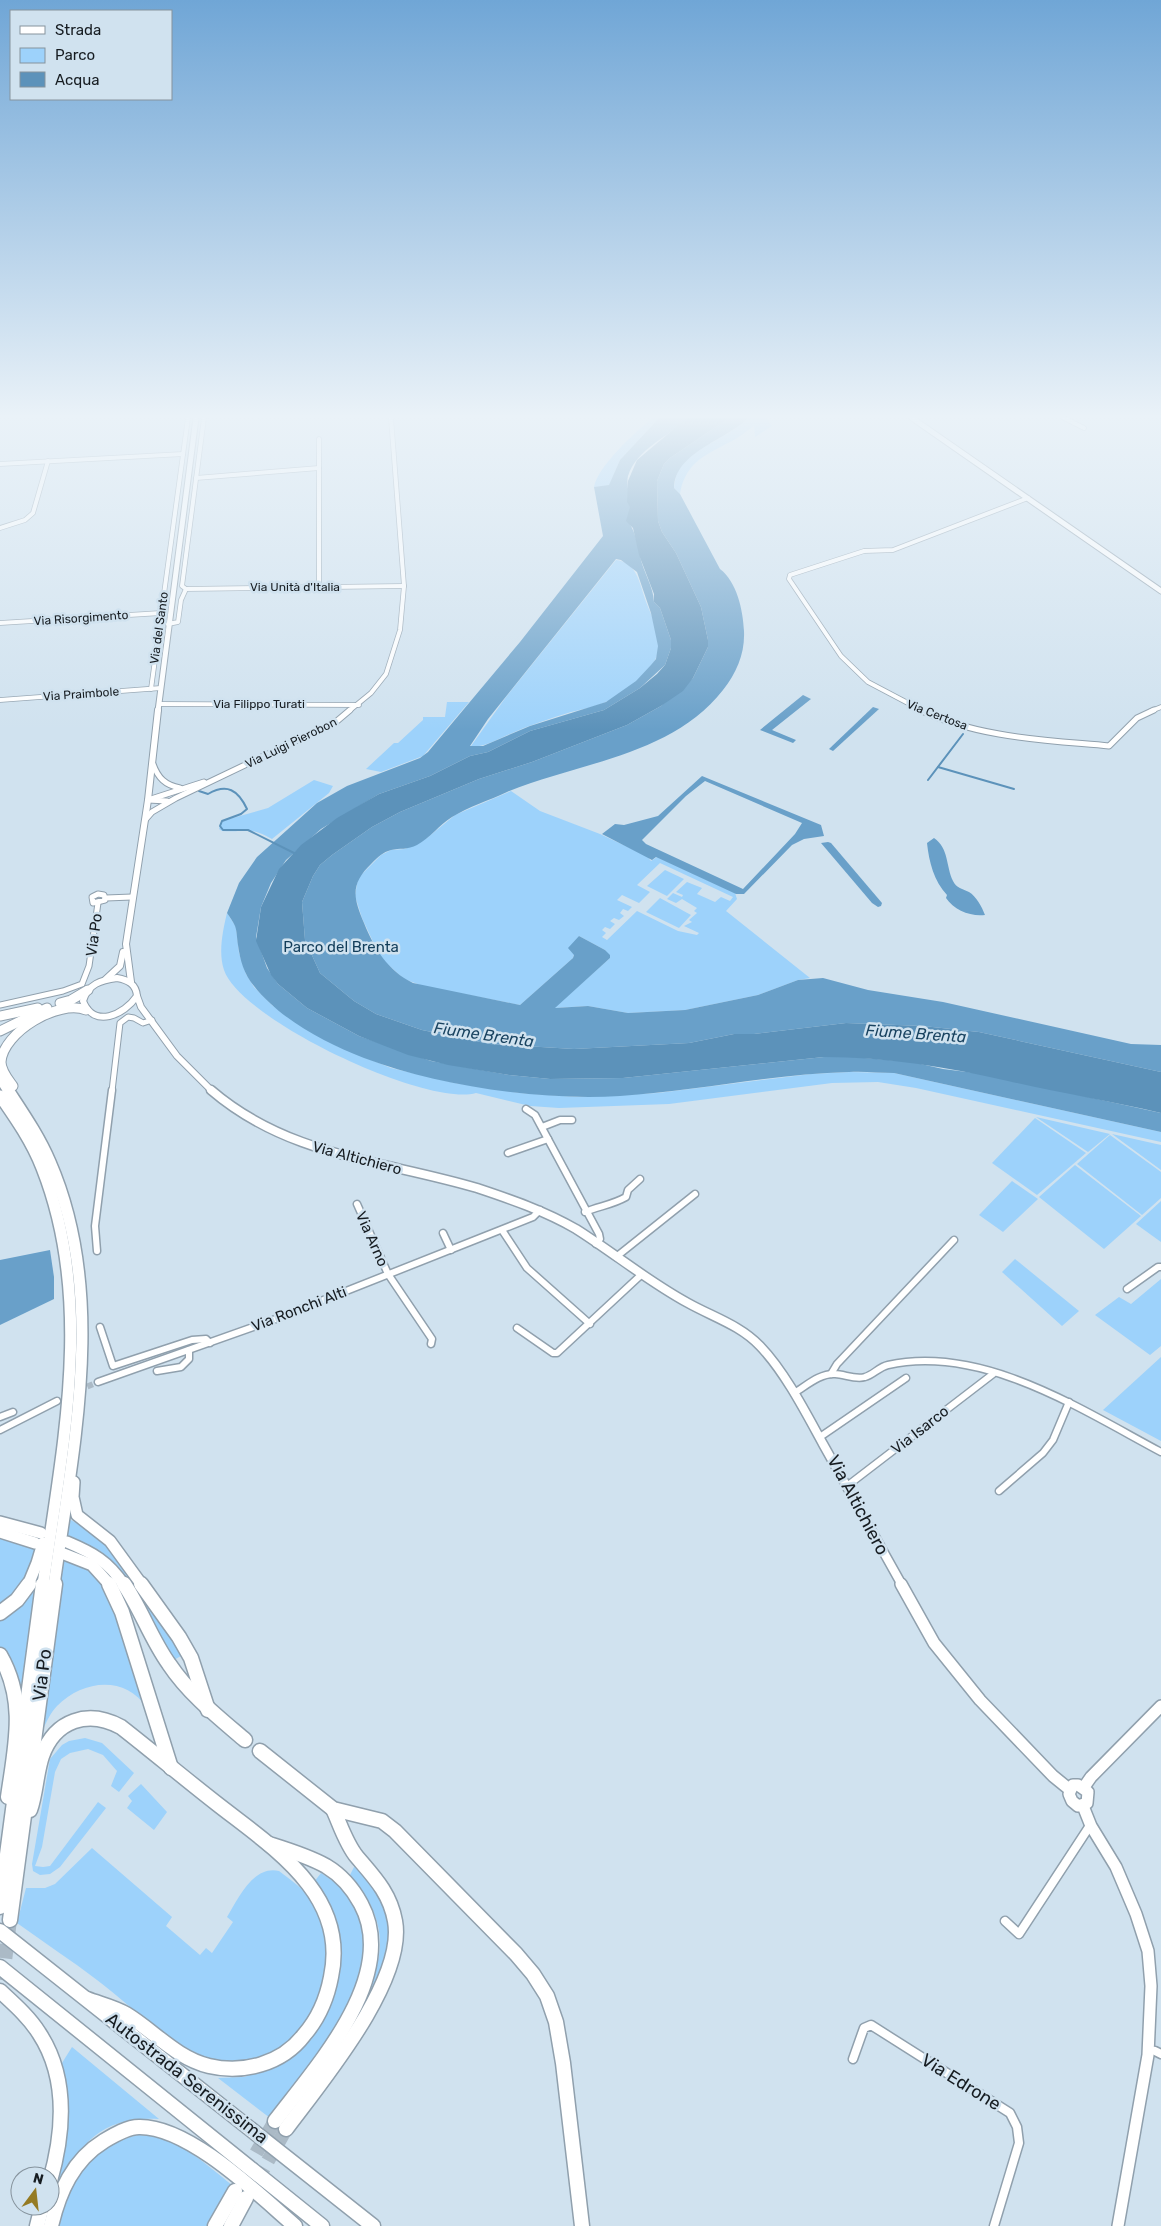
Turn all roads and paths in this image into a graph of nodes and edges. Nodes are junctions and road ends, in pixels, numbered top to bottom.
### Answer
1 (19, 522) edge
2 (174, 522) edge
3 (182, 522) edge
4 (191, 522) edge
5 (319, 522) edge
6 (399, 522) edge
7 (964, 522) edge
8 (1062, 522) edge
9 (0, 528) edge
10 (404, 586) junction
11 (186, 588) junction
12 (319, 588) junction
13 (1161, 591) edge
14 (161, 613) junction
15 (0, 623) edge
16 (168, 624) junction
17 (161, 688) junction
18 (151, 689) junction
19 (0, 700) edge
20 (159, 704) junction
21 (360, 705) junction
22 (1161, 707) edge
23 (152, 762) junction
24 (190, 787) junction
25 (197, 787) junction
26 (176, 798) junction
27 (148, 800) junction
28 (144, 820) junction
29 (132, 897) junction
30 (106, 898) junction
31 (98, 904) junction
32 (126, 944) junction
33 (106, 980) junction
34 (130, 982) junction
35 (88, 990) junction
36 (137, 996) junction
37 (0, 1006) edge
38 (50, 1006) junction
39 (85, 1008) junction
40 (124, 1012) junction
41 (0, 1016) edge
42 (150, 1017) junction
43 (0, 1030) edge
44 (0, 1079) edge
45 (0, 1096) edge
46 (526, 1109) dead end
47 (572, 1120) dead end
48 (542, 1127) junction
49 (548, 1140) junction
50 (508, 1152) dead end
51 (48, 1153) junction
52 (640, 1179) dead end
53 (695, 1194) dead end
54 (357, 1204) dead end
55 (540, 1210) junction
56 (585, 1212) junction
57 (502, 1230) junction
58 (443, 1233) dead end
59 (954, 1240) dead end
60 (596, 1244) junction
61 (451, 1250) junction
62 (97, 1251) dead end
63 (616, 1257) junction
64 (1161, 1268) edge
65 (388, 1274) junction
66 (642, 1274) junction
67 (1127, 1290) dead end
68 (590, 1324) junction
69 (100, 1327) dead end
70 (517, 1328) dead end
71 (210, 1343) junction
72 (431, 1344) dead end
73 (188, 1350) junction
74 (157, 1371) dead end
75 (832, 1374) junction
76 (993, 1374) junction
77 (906, 1378) dead end
78 (98, 1382) tunnel mouth
79 (794, 1392) junction
80 (57, 1400) dead end
81 (1069, 1402) junction
82 (14, 1412) dead end
83 (0, 1417) edge
84 (0, 1430) edge
85 (69, 1431) junction
86 (820, 1437) junction
87 (1161, 1452) edge
88 (847, 1486) junction
89 (999, 1491) dead end
90 (53, 1508) junction
91 (0, 1522) edge
92 (0, 1532) edge
93 (0, 1613) edge
94 (0, 1654) edge
95 (1161, 1706) edge
96 (208, 1710) junction
97 (245, 1740) dead end
98 (260, 1752) dead end
99 (171, 1768) junction
100 (1084, 1787) junction
101 (1069, 1789) junction
102 (1083, 1806) junction
103 (332, 1809) junction
104 (1091, 1824) junction
105 (23, 1827) junction
106 (266, 1842) junction
107 (7, 1853) junction
108 (0, 1907) edge
109 (1005, 1921) dead end
110 (5, 1926) edge
111 (0, 1967) edge
112 (0, 1991) edge
113 (87, 1999) junction
114 (1158, 2053) edge
115 (853, 2059) dead end
116 (54, 2166) edge
117 (51, 2226) edge
118 (214, 2226) edge
119 (230, 2226) edge
120 (295, 2226) edge
121 (322, 2226) edge
122 (373, 2226) edge
123 (582, 2226) edge
124 (994, 2226) edge
125 (1118, 2226) edge

1 - 9 street
2 - 14 street, Via del Santo
3 - 16 street
4 - 11 street, Via del Santo
5 - 12 street
6 - 10 street, Via Luigi Pierobon
7 - 22 street, Via Certosa
8 - 13 street
10 - 12 street, Via Unità d'Italia
10 - 21 street, Via Luigi Pierobon
11 - 12 street, Via Unità d'Italia
11 - 16 street
14 - 15 street, Via Risorgimento
14 - 18 street, Via del Santo
16 - 17 street
17 - 18 street, Via Praimbole
17 - 20 street
18 - 19 street, Via Praimbole
20 - 21 street, Via Filippo Turati
20 - 23 street
21 - 25 street, Via Luigi Pierobon
23 - 24 street
23 - 27 street
24 - 25 street
24 - 27 street
25 - 26 street
26 - 27 street
26 - 28 street
27 - 28 street
28 - 29 street
29 - 30 street, Via Po
29 - 32 street
30 - 31 street, Via Po
30 - 31 street, Via Po
31 - 37 street, Via Po
32 - 33 street, Via Po
32 - 34 street
33 - 34 street
33 - 35 street, Via Po
34 - 36 street
35 - 38 highway
35 - 39 street
36 - 40 street
36 - 42 street, Via Altichiero
38 - 39 highway
38 - 41 highway
38 - 43 highway
39 - 40 street
39 - 51 highway
40 - 42 street
42 - 55 street, Via Altichiero
42 - 62 street
44 - 51 highway
45 - 85 highway
46 - 48 street
47 - 48 street
48 - 49 street
49 - 50 street
49 - 56 street
51 - 85 highway
52 - 56 street
53 - 63 street
54 - 65 street, Via Arno
55 - 57 street, Via Ronchi Alti
55 - 60 street, Via Altichiero
56 - 60 street
57 - 61 street, Via Ronchi Alti
57 - 68 street
58 - 61 street
59 - 75 street
60 - 63 street, Via Altichiero
61 - 65 street, Via Ronchi Alti
63 - 66 street, Via Altichiero
64 - 67 street
65 - 71 street, Via Ronchi Alti
65 - 72 street
66 - 68 street
66 - 79 street, Via Altichiero
68 - 70 street
69 - 71 street, Via Ronchi Alti
71 - 73 street, Via Ronchi Alti
73 - 74 street
73 - 78 street, Via Ronchi Alti
75 - 76 street
75 - 79 street
76 - 81 street
76 - 88 street, Via Isarco
77 - 86 street
79 - 86 street, Via Altichiero
80 - 84 street
81 - 87 street
81 - 89 street
82 - 83 street
85 - 90 highway, Via Po
85 - 96 highway
85 - 105 highway, Via Po
86 - 88 street, Via Altichiero
88 - 101 street, Via Altichiero
90 - 93 highway
90 - 107 highway, Via Po
91 - 92 highway
94 - 107 highway
95 - 100 street
96 - 97 highway
96 - 99 highway
98 - 103 highway
99 - 105 highway
99 - 106 highway
100 - 101 street
100 - 102 street, Via Altichiero
101 - 102 street, Via Altichiero
102 - 104 street, Via Altichiero
103 - 106 highway
103 - 123 highway
104 - 109 street
104 - 114 street, Via Altichiero
105 - 110 highway, Via Po
106 - 113 highway
107 - 108 highway, Via Po
110 - 113 highway, Autostrada Serenissima
111 - 121 highway, Autostrada Serenissima
112 - 116 highway
113 - 122 highway, Autostrada Serenissima
114 - 125 street, Via Altichiero
115 - 124 street, Via Edrone
117 - 120 highway
118 - 119 highway

